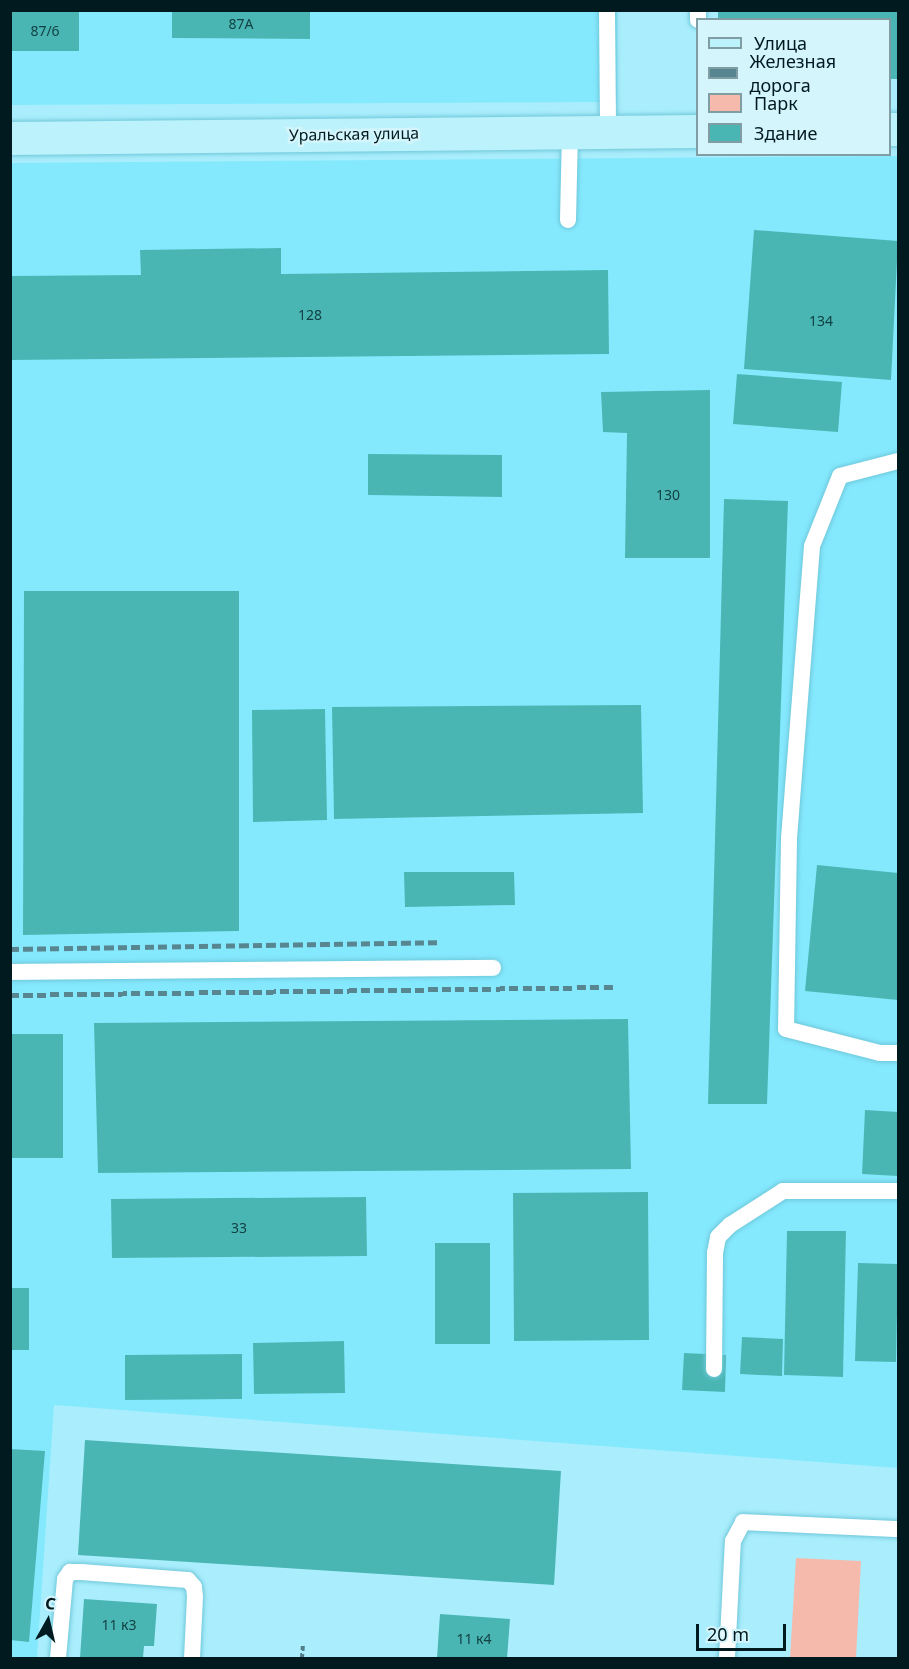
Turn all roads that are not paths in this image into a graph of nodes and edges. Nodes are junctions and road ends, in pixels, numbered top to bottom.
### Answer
1 (607, 10) edge
2 (696, 126) edge
3 (608, 129) junction
4 (570, 131) junction
5 (10, 132) edge
6 (696, 132) edge
7 (10, 138) edge
8 (568, 220) dead end
9 (898, 460) edge
10 (493, 968) dead end
11 (10, 972) edge
12 (898, 1053) edge
13 (898, 1191) edge
14 (714, 1369) dead end
15 (898, 1528) edge
16 (58, 1659) edge
17 (192, 1659) edge
18 (727, 1659) edge

1 - 3 lane
2 - 3 main road, Уральская улица
3 - 4 main road, Уральская улица
3 - 5 main road, Уральская улица
3 - 6 main road, Уральская улица
4 - 7 main road, Уральская улица
4 - 8 lane
9 - 12 lane
10 - 11 lane
13 - 14 lane
15 - 18 lane
16 - 17 lane

